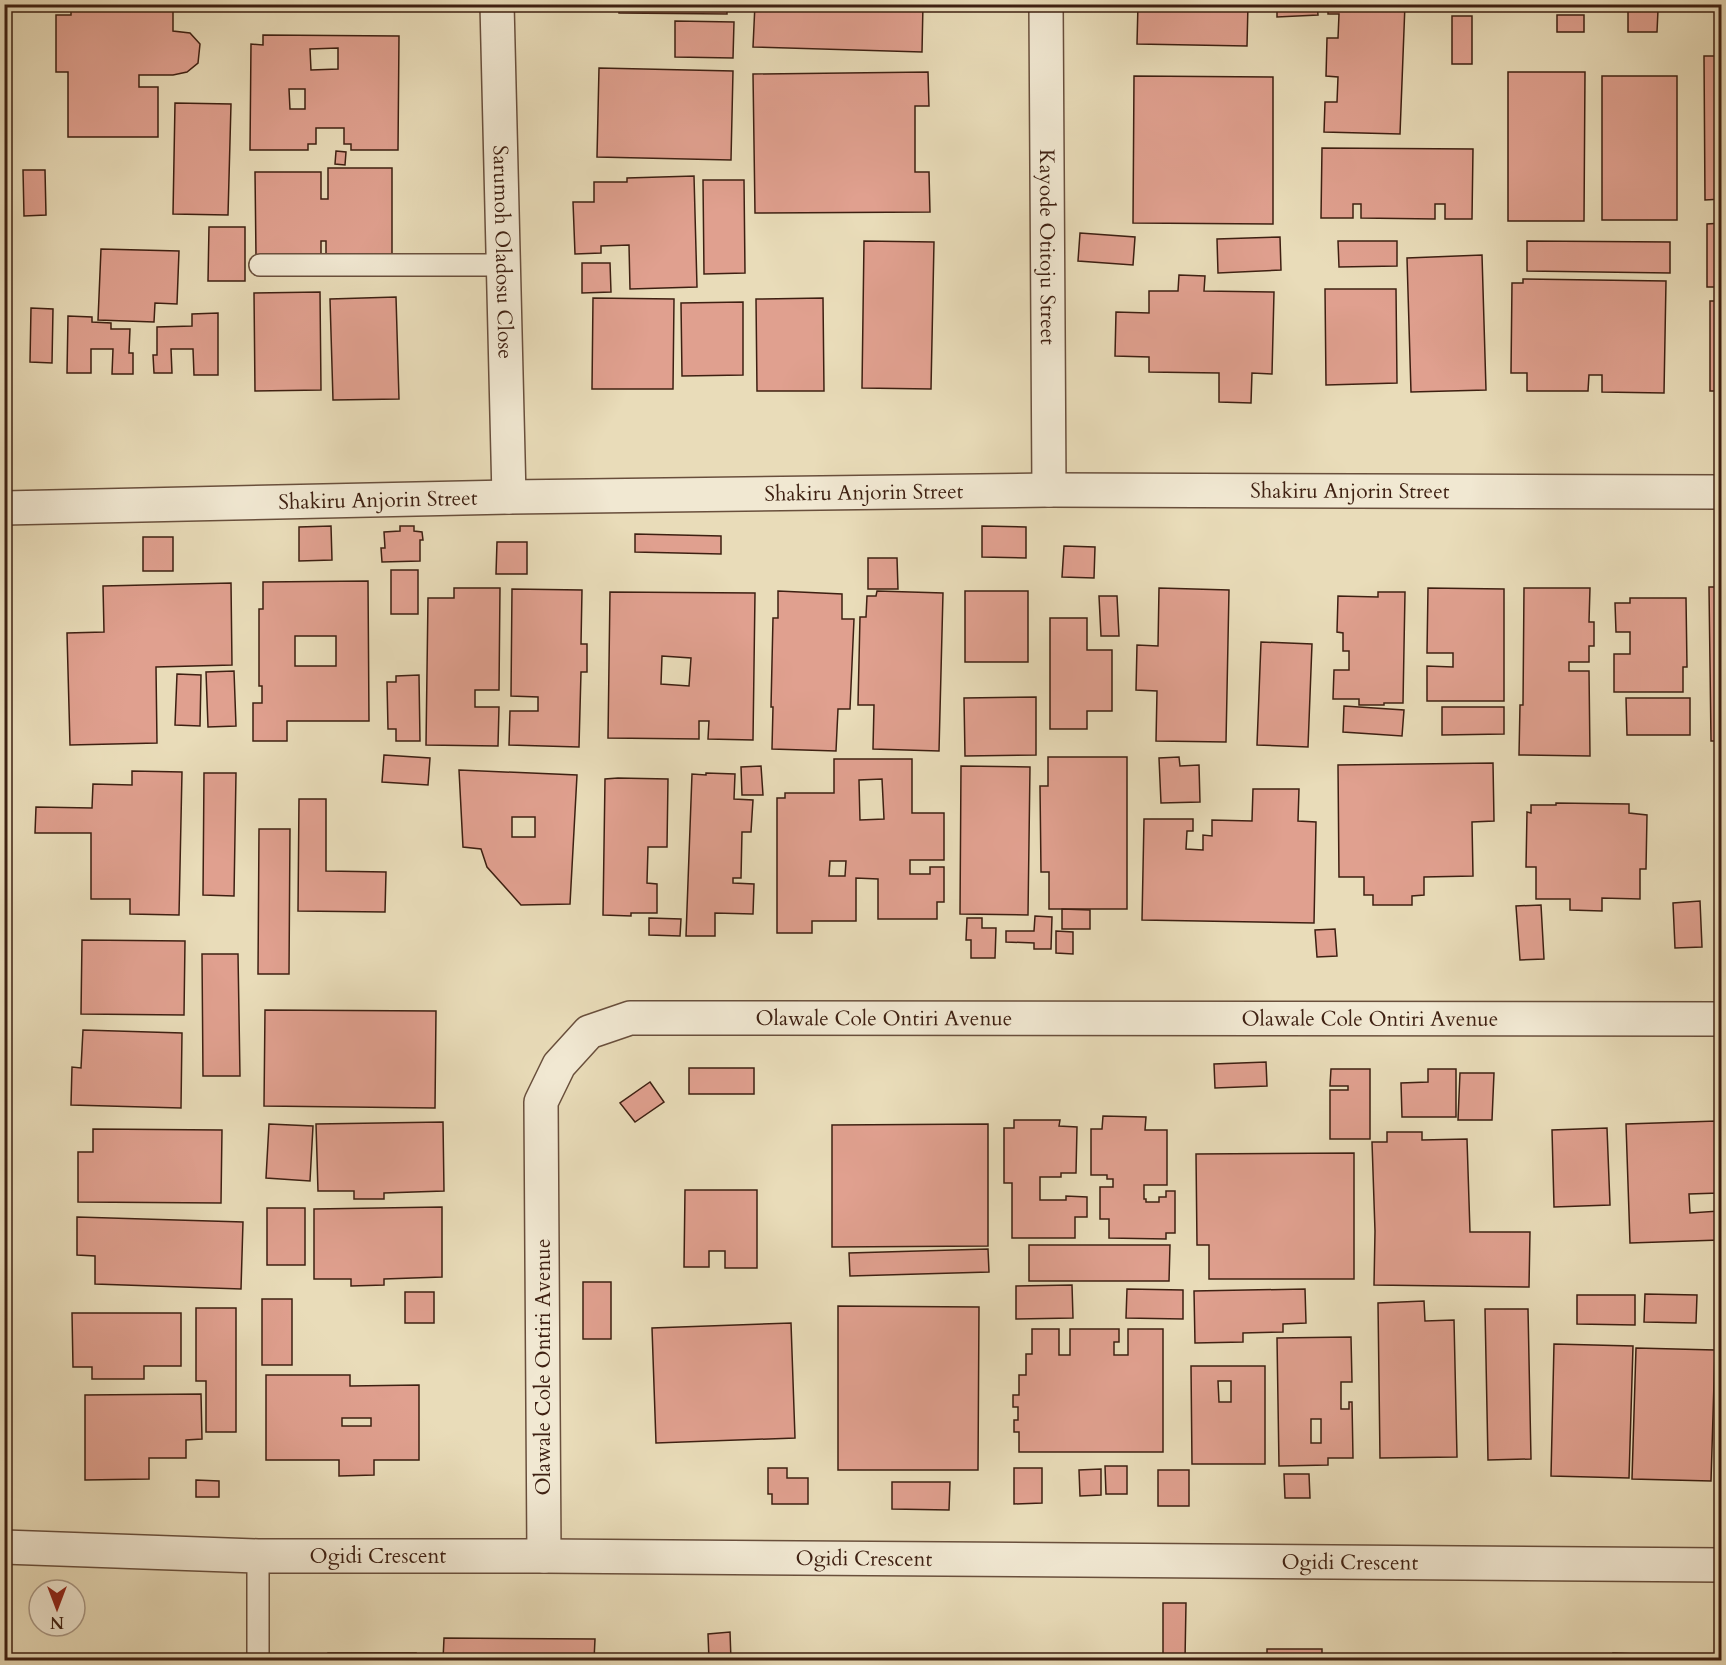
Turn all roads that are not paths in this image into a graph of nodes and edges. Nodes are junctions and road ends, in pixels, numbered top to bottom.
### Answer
1 (497, 4) edge
2 (1046, 4) edge
3 (260, 265) dead end
4 (503, 265) junction
5 (1049, 490) junction
6 (1722, 492) edge
7 (509, 497) junction
8 (4, 508) edge
9 (1722, 1019) edge
10 (4, 1547) edge
11 (258, 1556) junction
12 (544, 1556) junction
13 (1722, 1565) edge
14 (258, 1660) edge

1 - 4 street, Sarumoh Oladosu Close
2 - 5 street, Kayode Otitoju Street
3 - 4 lane
4 - 7 street, Sarumoh Oladosu Close
5 - 6 street, Shakiru Anjorin Street
5 - 7 street, Shakiru Anjorin Street
7 - 8 street, Shakiru Anjorin Street
9 - 12 street, Olawale Cole Ontiri Avenue
10 - 11 street, Ogidi Crescent
11 - 12 street, Ogidi Crescent
11 - 14 lane
12 - 13 street, Ogidi Crescent

